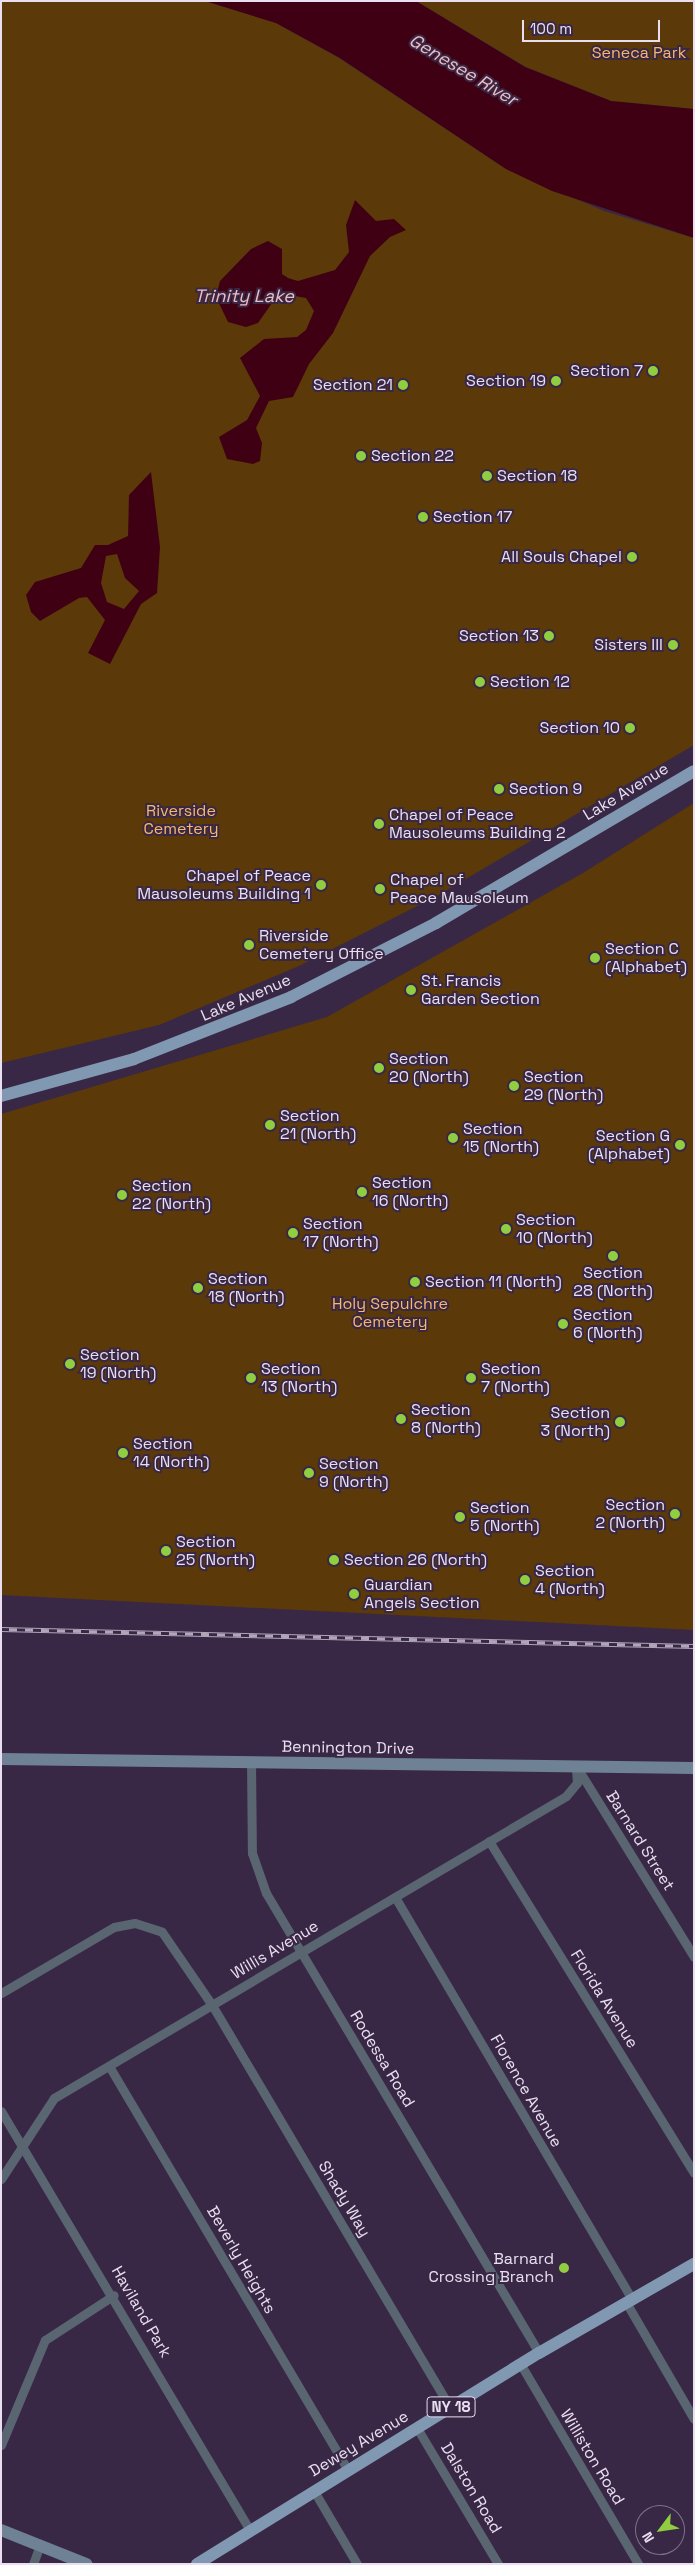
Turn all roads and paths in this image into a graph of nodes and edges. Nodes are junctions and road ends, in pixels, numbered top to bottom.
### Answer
1 (694, 771) edge
2 (1, 1096) edge
3 (1, 1759) edge
4 (251, 1763) junction
5 (576, 1767) junction
6 (694, 1768) edge
7 (489, 1841) junction
8 (395, 1897) junction
9 (301, 1952) junction
10 (694, 1957) edge
11 (1, 1993) edge
12 (212, 2005) junction
13 (109, 2066) junction
14 (1, 2111) edge
15 (24, 2144) junction
16 (694, 2173) edge
17 (1, 2179) edge
18 (694, 2264) edge
19 (114, 2295) junction
20 (629, 2302) junction
21 (539, 2353) junction
22 (521, 2365) junction
23 (450, 2408) junction
24 (694, 2419) edge
25 (417, 2428) junction
26 (1, 2445) edge
27 (348, 2470) junction
28 (314, 2490) junction
29 (1, 2530) edge
30 (250, 2530) junction
31 (40, 2545) junction
32 (33, 2564) edge
33 (86, 2564) edge
34 (198, 2564) edge
35 (357, 2564) edge
36 (498, 2564) edge
37 (638, 2564) edge

1 - 2 main road, Lake Avenue
3 - 4 street, Bennington Drive
4 - 5 street, Bennington Drive
4 - 9 street, Rodessa Road
5 - 6 street, Bennington Drive
5 - 7 street, Willis Avenue
5 - 10 street, Barnard Street
7 - 8 street, Willis Avenue
7 - 16 street, Florida Avenue
8 - 9 street, Willis Avenue
8 - 20 street, Florence Avenue
9 - 12 street, Willis Avenue
9 - 21 street, Rodessa Road
11 - 12 street, Shady Way
12 - 13 street, Willis Avenue
12 - 23 street, Shady Way
13 - 15 street, Willis Avenue
13 - 27 street, Beverly Heights
14 - 15 street, Haviland Park
15 - 17 street, Willis Avenue
15 - 19 street, Haviland Park
18 - 20 main road, Dewey Avenue / NY 18
19 - 26 street
19 - 30 street, Haviland Park
20 - 21 main road, Dewey Avenue / NY 18
20 - 24 street, Florence Avenue
21 - 22 main road, Dewey Avenue / NY 18
22 - 23 main road, Dewey Avenue / NY 18
22 - 37 street, Williston Road
23 - 25 main road, Dewey Avenue / NY 18
25 - 27 main road, Dewey Avenue / NY 18
25 - 36 street, Dalston Road
27 - 28 main road, Dewey Avenue / NY 18
28 - 30 main road, Dewey Avenue / NY 18
28 - 35 street
29 - 31 street
30 - 34 main road, Dewey Avenue / NY 18
31 - 32 street
31 - 33 street

